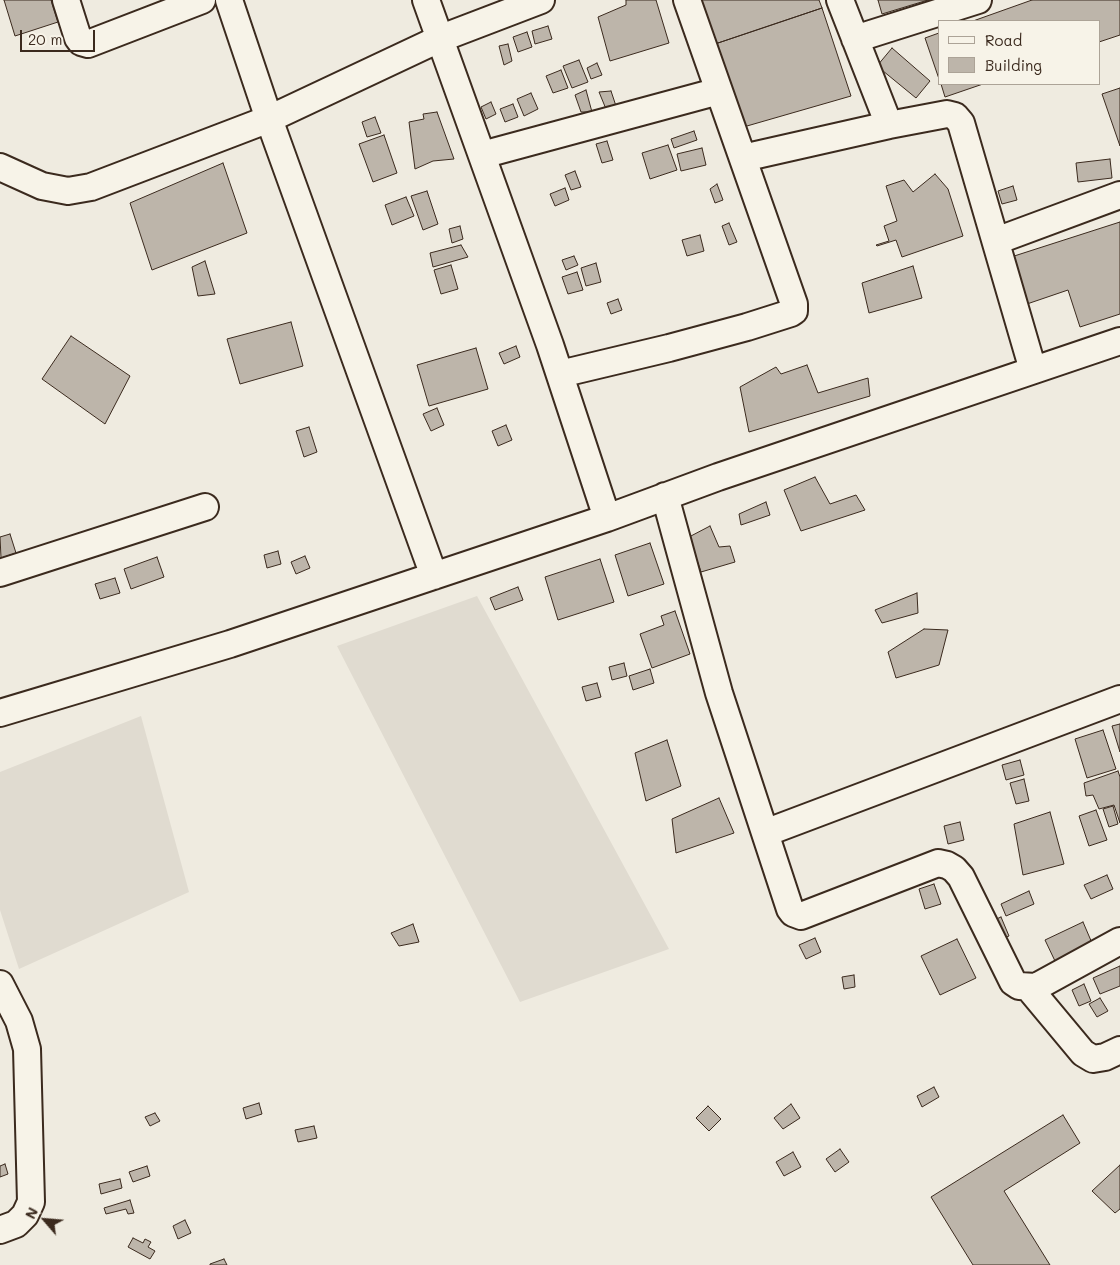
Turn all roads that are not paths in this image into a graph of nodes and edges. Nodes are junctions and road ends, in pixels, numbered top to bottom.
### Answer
1 (66, 0) edge
2 (202, 0) edge
3 (229, 0) edge
4 (426, 0) edge
5 (541, 0) edge
6 (687, 0) edge
7 (840, 0) edge
8 (978, 0) edge
9 (439, 38) junction
10 (854, 39) junction
11 (719, 91) junction
12 (269, 118) junction
13 (888, 125) junction
14 (482, 155) junction
15 (743, 158) junction
16 (0, 166) edge
17 (1120, 195) edge
18 (996, 241) junction
19 (1120, 341) edge
20 (1033, 370) junction
21 (560, 374) junction
22 (665, 496) junction
23 (205, 507) dead end
24 (607, 518) junction
25 (0, 573) edge
26 (434, 576) junction
27 (1120, 699) edge
28 (0, 713) edge
29 (764, 833) junction
30 (1120, 941) edge
31 (0, 984) edge
32 (1028, 987) junction
33 (1120, 1050) edge
34 (0, 1230) edge

1 - 2 street
3 - 12 street
4 - 9 street
5 - 9 street
6 - 11 street
7 - 10 street
8 - 10 street
9 - 12 street
9 - 14 street
10 - 13 street
11 - 14 street
11 - 15 street
12 - 16 street
12 - 26 street
13 - 15 street
13 - 18 street
14 - 21 street
15 - 21 street
17 - 18 street
18 - 20 street
19 - 20 street
20 - 22 street
21 - 24 street
22 - 24 street
22 - 29 street
23 - 25 street
24 - 26 street
26 - 28 street
27 - 29 street
29 - 32 street
30 - 32 street
31 - 34 street
32 - 33 street

